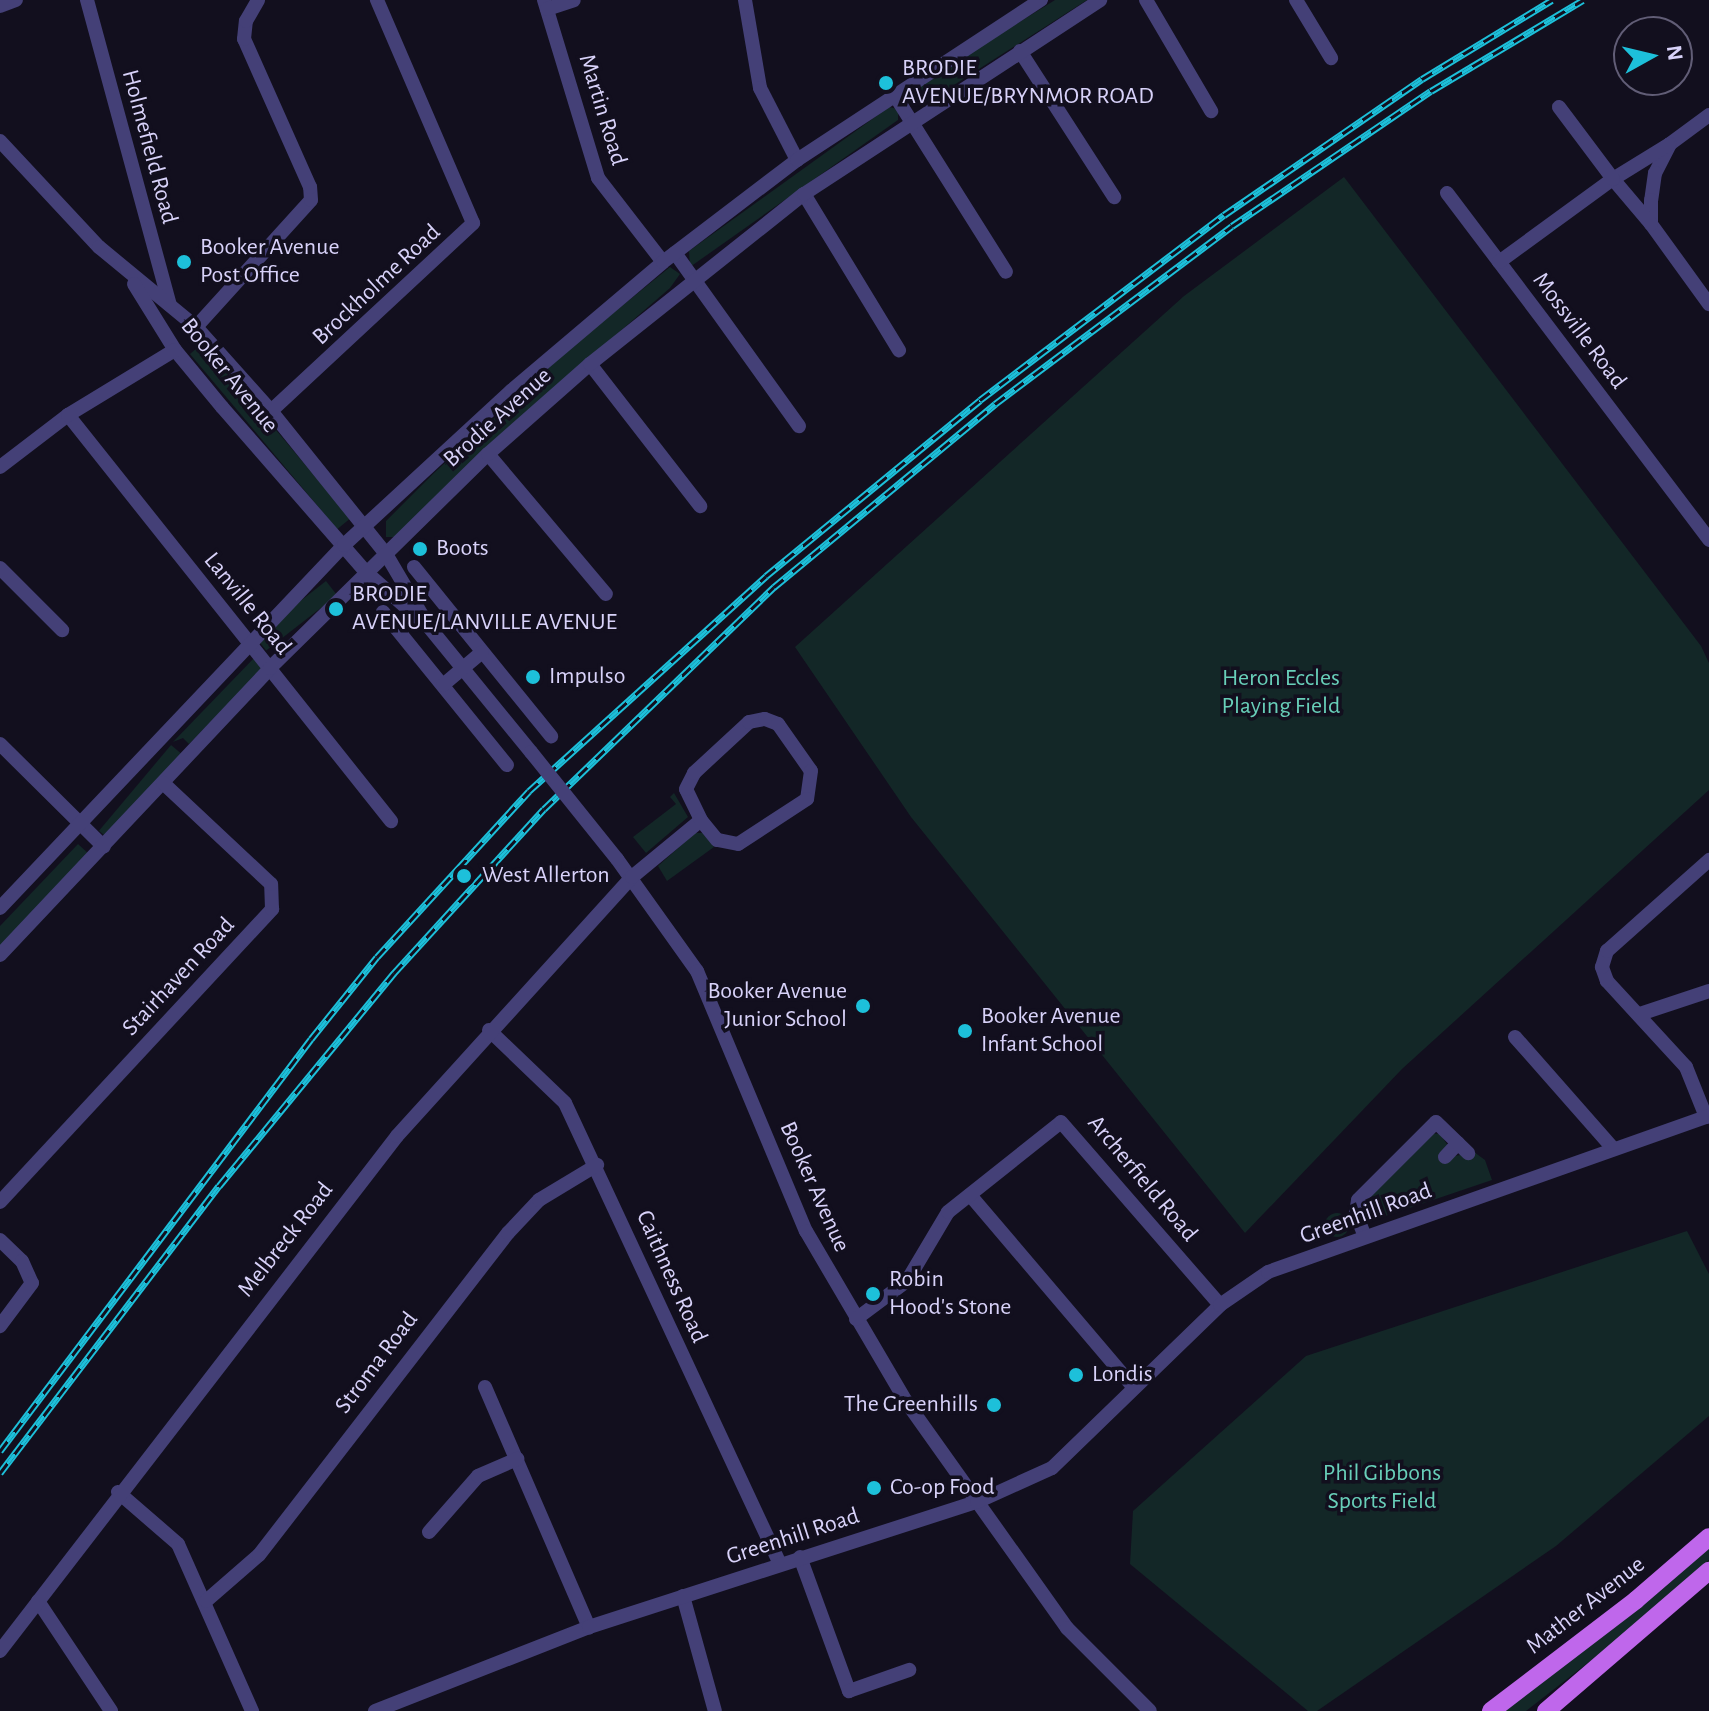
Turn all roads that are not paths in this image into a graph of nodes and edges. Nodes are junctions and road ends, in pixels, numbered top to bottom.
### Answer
1 (16, 0) edge
2 (87, 0) edge
3 (258, 0) edge
4 (377, 0) edge
5 (574, 0) edge
6 (745, 0) edge
7 (1041, 0) edge
8 (1100, 0) edge
9 (1146, 0) edge
10 (1296, 0) edge
11 (546, 5) edge
12 (0, 6) edge
13 (1020, 51) junction
14 (1331, 58) dead end
15 (894, 94) junction
16 (1559, 107) dead end
17 (1211, 111) dead end
18 (1709, 115) edge
19 (912, 121) junction
20 (0, 141) edge
21 (1670, 144) junction
22 (797, 160) junction
23 (1613, 179) junction
24 (1447, 193) dead end
25 (804, 194) junction
26 (1114, 197) dead end
27 (1651, 224) junction
28 (669, 257) junction
29 (1499, 262) junction
30 (1006, 272) dead end
31 (130, 276) junction
32 (696, 278) junction
33 (1709, 304) edge
34 (170, 305) junction
35 (196, 327) junction
36 (175, 350) junction
37 (899, 350) dead end
38 (590, 364) junction
39 (271, 411) junction
40 (68, 415) junction
41 (799, 426) dead end
42 (488, 454) junction
43 (0, 467) edge
44 (700, 506) dead end
45 (366, 528) junction
46 (1709, 540) edge
47 (344, 545) junction
48 (386, 554) junction
49 (0, 568) edge
50 (367, 573) junction
51 (407, 591) junction
52 (606, 594) dead end
53 (383, 612) dead end
54 (429, 627) junction
55 (62, 630) dead end
56 (251, 642) junction
57 (482, 652) junction
58 (270, 668) junction
59 (462, 668) junction
60 (443, 685) junction
61 (551, 736) dead end
62 (0, 744) edge
63 (507, 765) dead end
64 (163, 783) junction
65 (701, 820) junction
66 (391, 821) dead end
67 (79, 825) junction
68 (104, 847) junction
69 (1709, 860) edge
70 (632, 877) junction
71 (0, 908) edge
72 (0, 955) edge
73 (1709, 991) edge
74 (1640, 1014) junction
75 (489, 1030) junction
76 (1515, 1037) dead end
77 (1707, 1116) edge
78 (1612, 1147) junction
79 (1445, 1157) dead end
80 (597, 1165) junction
81 (970, 1195) junction
82 (0, 1202) edge
83 (1365, 1237) junction
84 (0, 1240) edge
85 (1220, 1305) junction
86 (856, 1319) junction
87 (0, 1326) edge
88 (485, 1387) dead end
89 (1134, 1388) junction
90 (517, 1459) junction
91 (118, 1492) junction
92 (977, 1502) junction
93 (429, 1532) dead end
94 (1709, 1537) edge
95 (800, 1557) junction
96 (780, 1564) junction
97 (1709, 1571) edge
98 (683, 1596) junction
99 (38, 1601) junction
100 (206, 1601) junction
101 (589, 1627) junction
102 (0, 1651) edge
103 (909, 1670) dead end
104 (111, 1711) edge
105 (252, 1711) edge
106 (375, 1711) edge
107 (715, 1711) edge
108 (1150, 1711) edge
109 (1491, 1711) edge
110 (1546, 1711) edge

1 - 12 street
2 - 34 street, Holmefield Road
3 - 35 street
4 - 39 street, Brockholme Road
5 - 11 street
6 - 22 street
7 - 15 street, Brodie Avenue
8 - 13 street, Brodie Avenue
9 - 17 street
10 - 14 street
11 - 28 street, Martin Road
13 - 19 street, Brodie Avenue
13 - 26 street
15 - 19 street
15 - 22 street, Brodie Avenue
16 - 23 street
18 - 21 street, Mossville Road
19 - 25 street, Brodie Avenue
19 - 30 street
20 - 31 street
21 - 23 street, Mossville Road
21 - 27 street
22 - 28 street, Brodie Avenue
23 - 27 street
23 - 29 street, Mossville Road
24 - 29 street
25 - 32 street, Brodie Avenue
25 - 37 street
27 - 33 street
28 - 32 street, Martin Road
28 - 45 street, Brodie Avenue
29 - 46 street, Mossville Road
31 - 34 street, Booker Avenue
31 - 36 street, Booker Avenue
32 - 38 street, Brodie Avenue
32 - 41 street, Martin Road
34 - 35 street, Booker Avenue
35 - 39 street, Booker Avenue
36 - 40 street
36 - 47 street, Booker Avenue
38 - 42 street, Brodie Avenue
38 - 44 street
39 - 45 street, Booker Avenue
40 - 43 street
40 - 56 street, Lanville Road
42 - 48 street, Brodie Avenue
42 - 52 street
45 - 47 street, Brodie Avenue
45 - 48 street, Booker Avenue
47 - 50 street, Booker Avenue
47 - 56 street, Brodie Avenue
48 - 50 street, Brodie Avenue
48 - 51 street, Booker Avenue
49 - 55 street
50 - 54 street, Booker Avenue
50 - 58 street, Brodie Avenue
51 - 54 street, Booker Avenue
51 - 57 street
53 - 60 street
54 - 59 street, Booker Avenue
56 - 58 street, Lanville Road
56 - 67 street, Brodie Avenue
57 - 59 street
57 - 61 street
58 - 64 street, Brodie Avenue
58 - 66 street, Lanville Road
59 - 60 street
59 - 70 street, Booker Avenue, bridge
60 - 63 street
62 - 67 street
64 - 68 street, Brodie Avenue
64 - 82 street, Stairhaven Road
65 - 65 street
65 - 70 street, Melbreck Road
67 - 68 street
67 - 71 street, Brodie Avenue
68 - 72 street, Brodie Avenue
69 - 74 street
70 - 75 street, Melbreck Road
70 - 86 street, Booker Avenue
73 - 74 street
74 - 77 street
75 - 80 street, Caithness Road
75 - 91 street, Melbreck Road
76 - 78 street
77 - 78 street, Greenhill Road
78 - 83 street, Greenhill Road
79 - 83 street
80 - 96 street, Caithness Road
80 - 100 street, Stroma Road
81 - 85 street, Archerfield Road
81 - 86 street, Archerfield Road
81 - 89 street
83 - 85 street, Greenhill Road
84 - 87 street
85 - 89 street, Greenhill Road
86 - 92 street, Booker Avenue
88 - 90 street
89 - 92 street, Greenhill Road
90 - 93 street
90 - 101 street
91 - 99 street, Melbreck Road
91 - 100 street
92 - 95 street, Greenhill Road
92 - 108 street, Booker Avenue
94 - 109 main road, Mather Avenue
95 - 96 street, Greenhill Road
95 - 103 street
96 - 98 street, Greenhill Road
97 - 110 main road, Mather Avenue
98 - 101 street, Greenhill Road
98 - 107 street
99 - 102 street, Melbreck Road
99 - 104 street
100 - 105 street
101 - 106 street, Greenhill Road

